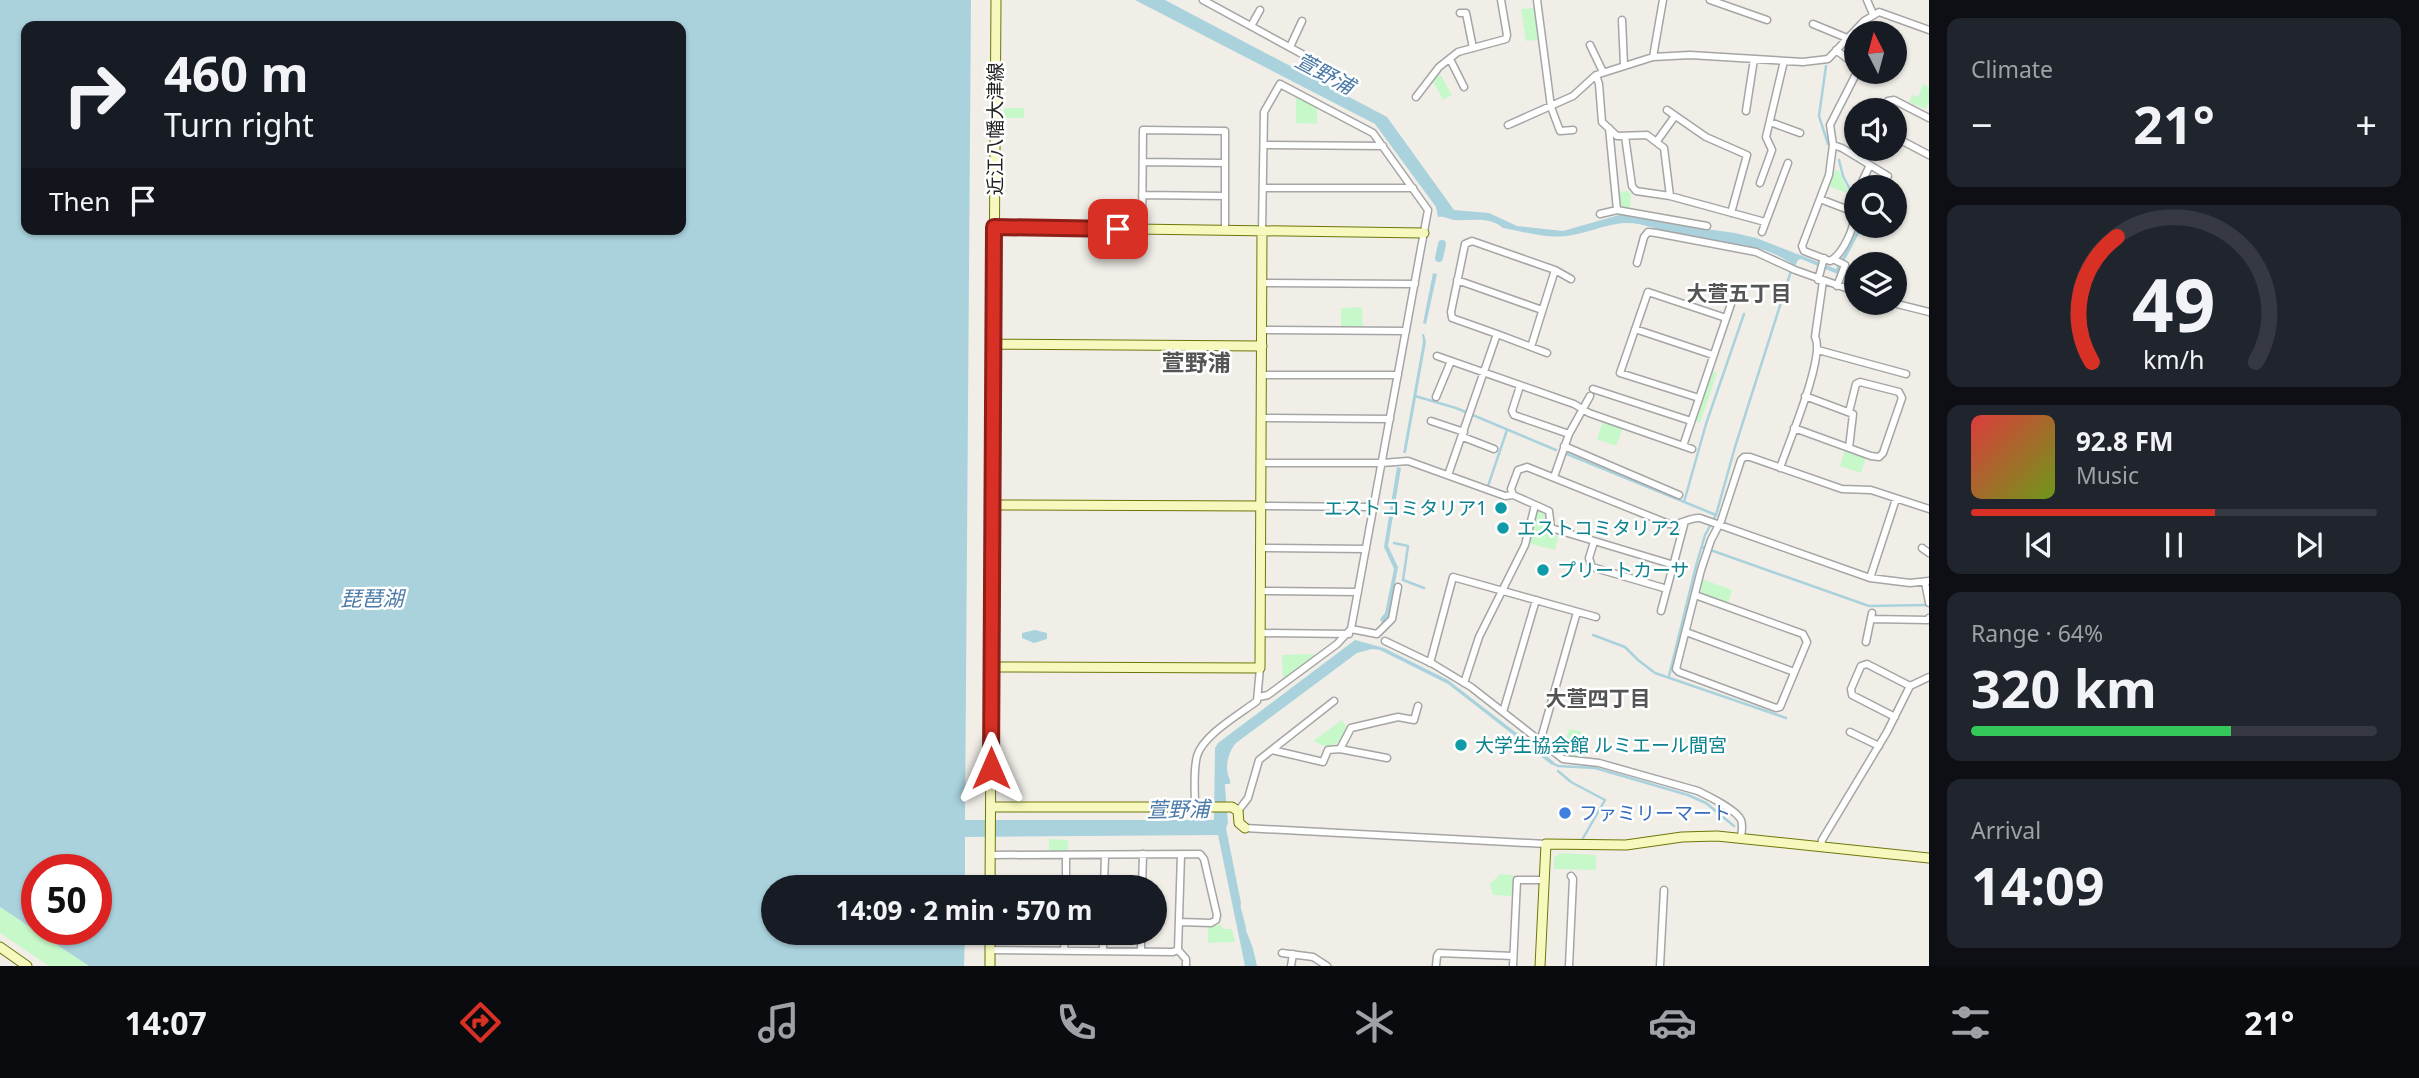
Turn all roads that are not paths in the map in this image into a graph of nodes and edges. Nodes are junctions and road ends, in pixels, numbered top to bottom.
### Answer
1 (996, 0) edge
2 (1203, 0) edge
3 (1502, 0) edge
4 (1537, 0) edge
5 (1663, 0) edge
6 (1710, 0) edge
7 (1867, 0) edge
8 (1217, 3) edge
9 (1260, 10) dead end
10 (1460, 13) dead end
11 (1873, 14) junction
12 (1622, 20) dead end
13 (1767, 20) dead end
14 (1302, 21) dead end
15 (1865, 21) edge
16 (1813, 24) dead end
17 (1251, 26) junction
18 (1929, 30) edge
19 (1844, 37) edge
20 (1844, 41) edge
21 (1590, 46) dead end
22 (1290, 47) junction
23 (1473, 48) junction
24 (1836, 50) junction
25 (1302, 54) dead end
26 (1844, 56) edge
27 (1654, 57) junction
28 (1450, 59) junction
29 (1754, 59) junction
30 (1784, 61) junction
31 (1624, 65) junction
32 (1599, 74) junction
33 (1851, 84) edge
34 (1464, 87) dead end
35 (1416, 97) dead end
36 (1551, 107) junction
37 (1907, 107) edge
38 (1667, 110) dead end
39 (1746, 111) dead end
40 (1675, 116) junction
41 (1929, 118) edge
42 (1770, 122) junction
43 (1508, 125) dead end
44 (1609, 128) junction
45 (1573, 130) dead end
46 (1800, 133) dead end
47 (1625, 136) junction
48 (1657, 141) junction
49 (1907, 143) edge
50 (1264, 145) junction
51 (1833, 145) junction
52 (1383, 146) junction
53 (1929, 155) edge
54 (1143, 162) junction
55 (1225, 163) junction
56 (1788, 163) dead end
57 (1870, 165) junction
58 (1865, 175) edge
59 (1886, 175) edge
60 (1760, 183) dead end
61 (1263, 188) junction
62 (1413, 188) junction
63 (1142, 195) junction
64 (1225, 196) junction
65 (1670, 196) junction
66 (1820, 200) junction
67 (1617, 210) junction
68 (1731, 213) junction
69 (1600, 214) dead end
70 (1765, 222) junction
71 (1707, 226) dead end
72 (994, 227) junction
73 (1142, 229) junction
74 (1225, 230) junction
75 (1262, 231) junction
76 (1762, 232) dead end
77 (1424, 233) junction
78 (1637, 263) dead end
79 (1823, 263) junction
80 (1840, 267) junction
81 (1555, 270) junction
82 (1571, 279) dead end
83 (1457, 280) junction
84 (1821, 280) junction
85 (1262, 283) junction
86 (1415, 284) junction
87 (1838, 286) junction
88 (1844, 288) edge
89 (1732, 301) dead end
90 (1907, 306) edge
91 (1542, 310) junction
92 (1929, 312) edge
93 (1726, 318) junction
94 (1635, 329) junction
95 (1262, 330) junction
96 (1406, 331) junction
97 (1497, 334) junction
98 (994, 344) junction
99 (1262, 346) junction
100 (1531, 347) junction
101 (1818, 350) junction
102 (1547, 353) dead end
103 (1713, 355) junction
104 (1437, 356) dead end
105 (1451, 361) junction
106 (1484, 373) junction
107 (1262, 374) junction
108 (1906, 374) dead end
109 (1398, 375) junction
110 (1520, 386) junction
111 (1805, 396) junction
112 (1436, 397) dead end
113 (1699, 398) junction
114 (1583, 410) junction
115 (1849, 412) junction
116 (1261, 418) junction
117 (1390, 419) junction
118 (1431, 421) dead end
119 (1691, 421) junction
120 (1794, 428) junction
121 (1463, 434) junction
122 (1569, 434) junction
123 (1564, 446) junction
124 (1683, 446) junction
125 (1849, 448) junction
126 (1494, 449) dead end
127 (1692, 449) dead end
128 (1261, 463) junction
129 (1382, 463) junction
130 (1780, 468) junction
131 (1448, 475) junction
132 (1554, 477) junction
133 (1513, 495) junction
134 (1679, 495) dead end
135 (1896, 499) junction
136 (993, 505) junction
137 (1535, 505) junction
138 (1261, 506) junction
139 (1374, 507) junction
140 (1929, 509) edge
141 (1685, 522) junction
142 (1717, 526) junction
143 (1594, 542) junction
144 (1260, 548) junction
145 (1366, 550) junction
146 (1674, 565) junction
147 (1870, 578) junction
148 (1927, 581) edge
149 (1398, 587) dead end
150 (1667, 589) junction
151 (1502, 590) junction
152 (1260, 591) junction
153 (1358, 592) junction
154 (1695, 595) junction
155 (1536, 600) junction
156 (1929, 603) edge
157 (1661, 611) dead end
158 (1577, 612) junction
159 (1596, 617) dead end
160 (1929, 618) edge
161 (1350, 631) junction
162 (1686, 632) junction
163 (1260, 633) junction
164 (1385, 641) dead end
165 (1866, 642) dead end
166 (1430, 663) junction
167 (992, 667) junction
168 (1260, 668) junction
169 (1794, 672) junction
170 (1929, 677) edge
171 (1464, 683) junction
172 (1910, 686) junction
173 (1259, 697) junction
174 (1334, 701) dead end
175 (1418, 706) dead end
176 (1503, 712) junction
177 (1895, 717) junction
178 (1850, 732) dead end
179 (1540, 742) junction
180 (1879, 746) junction
181 (1340, 749) junction
182 (1272, 750) junction
183 (1387, 758) dead end
184 (1195, 806) junction
185 (991, 811) junction
186 (1238, 811) junction
187 (1245, 828) joint
188 (1741, 837) junction
189 (1546, 844) junction
190 (1821, 847) junction
191 (1181, 854) junction
192 (991, 855) junction
193 (1066, 855) junction
194 (1105, 855) junction
195 (1143, 855) junction
196 (1929, 858) edge
197 (990, 875) edge
198 (1066, 875) edge
199 (1104, 875) edge
200 (1142, 875) edge
201 (1570, 876) dead end
202 (1544, 880) junction
203 (1664, 890) dead end
204 (1180, 922) junction
205 (990, 945) edge
206 (1064, 945) edge
207 (1103, 945) edge
208 (1141, 945) edge
209 (0, 947) edge
210 (990, 950) junction
211 (1178, 950) junction
212 (1064, 951) junction
213 (1103, 951) junction
214 (1141, 951) junction
215 (1282, 953) dead end
216 (1293, 954) junction
217 (1513, 956) junction
218 (27, 966) edge
219 (989, 966) edge
220 (1186, 966) edge
221 (1291, 966) edge
222 (1327, 966) edge
223 (1436, 966) edge
224 (1513, 966) edge
225 (1540, 966) edge
226 (1569, 966) edge
227 (1660, 966) edge

1 - 72 street, 近江八幡大津線
2 - 8 street
3 - 23 street
4 - 36 street
5 - 27 street
6 - 13 street
7 - 11 street
8 - 17 street
9 - 17 street
10 - 23 street
11 - 15 street
11 - 18 street
12 - 31 street
14 - 22 street
16 - 19 street
17 - 22 street
20 - 24 street
21 - 32 street
22 - 25 street
23 - 28 street
24 - 26 street
24 - 30 street
27 - 29 street
27 - 31 street
28 - 34 street
28 - 35 street
29 - 30 street
29 - 39 street
30 - 42 street
31 - 32 street
32 - 36 street
32 - 44 street
33 - 51 street
36 - 43 street
36 - 45 street
37 - 41 street
38 - 40 street
40 - 48 street
40 - 68 street
42 - 46 street
42 - 60 street
44 - 47 street
44 - 67 street
47 - 48 street
47 - 65 street
48 - 65 street
49 - 53 street
50 - 52 street
50 - 52 street
50 - 61 street
51 - 57 street
51 - 66 street
52 - 62 street
54 - 55 street
54 - 55 street
54 - 63 street
55 - 64 street
56 - 70 street
57 - 58 street
57 - 59 street
61 - 62 street
61 - 75 street
62 - 77 street
63 - 64 street
63 - 73 street
64 - 74 street
65 - 68 street
66 - 79 street
66 - 80 street
67 - 69 street
67 - 71 street
68 - 70 street
70 - 76 street
72 - 73 street
72 - 98 street, 近江八幡大津線
73 - 74 street
74 - 75 street
75 - 77 street
75 - 85 street
77 - 86 street
78 - 84 street
79 - 80 street
79 - 84 street
80 - 87 street
81 - 82 street
81 - 83 street
81 - 91 street
83 - 91 street
83 - 97 street
84 - 87 street
84 - 101 street
85 - 86 street
85 - 95 street
86 - 96 street
87 - 88 street
89 - 93 street
90 - 92 street
91 - 100 street
93 - 94 street
93 - 103 street
94 - 103 street
94 - 113 street
95 - 96 street
95 - 99 street
96 - 109 street
97 - 100 street
97 - 106 street
98 - 99 street
98 - 136 street, 近江八幡大津線
99 - 107 street
100 - 102 street
101 - 108 street
101 - 111 street
103 - 113 street
104 - 105 street
105 - 106 street
105 - 112 street
106 - 110 street
106 - 121 street
107 - 109 street
107 - 116 street
109 - 117 street
110 - 114 street
110 - 122 street
111 - 115 street
111 - 120 street
113 - 119 street
114 - 119 street
114 - 122 street
114 - 124 street
115 - 125 street
115 - 125 street
116 - 117 street
116 - 128 street
117 - 129 street
118 - 121 street
119 - 124 street
120 - 125 street
120 - 130 street
121 - 126 street
121 - 131 street
122 - 123 street
123 - 132 street
123 - 134 street
124 - 127 street
128 - 129 street
128 - 138 street
129 - 131 street
129 - 139 street
130 - 135 street
130 - 142 street
131 - 133 street
132 - 133 street
132 - 141 street
133 - 137 street
135 - 140 street
135 - 147 street
136 - 138 street
136 - 167 street, 近江八幡大津線
137 - 143 street
137 - 151 street
138 - 139 street
138 - 144 street
139 - 145 street
141 - 142 street
141 - 146 street
142 - 147 street
142 - 154 street
143 - 146 street
143 - 150 street
144 - 145 street
144 - 152 street
145 - 153 street
146 - 150 street
147 - 148 street
148 - 156 street
149 - 161 street
150 - 157 street
151 - 155 street
151 - 166 street
151 - 171 street
152 - 153 street
152 - 163 street
153 - 161 street
154 - 162 street
154 - 169 street
155 - 158 street
155 - 176 street
158 - 159 street
158 - 179 street
160 - 165 street
161 - 163 street
161 - 173 street
162 - 169 street
162 - 169 street
163 - 168 street
164 - 166 street
166 - 171 street
167 - 168 street
167 - 185 street, 近江八幡大津線
168 - 173 street
170 - 172 street
171 - 176 street
172 - 177 street
172 - 177 street
173 - 184 street
174 - 182 street
175 - 181 street
176 - 179 street
177 - 180 street
178 - 180 street
179 - 188 street
180 - 190 street
181 - 182 street
181 - 183 street
182 - 186 street
184 - 185 street
184 - 186 street
185 - 192 street, 近江八幡大津線
186 - 187 street
187 - 189 street
188 - 189 street
188 - 190 street
189 - 202 street
190 - 196 street
191 - 195 street
191 - 204 street
191 - 204 street
192 - 193 street
192 - 197 street, 近江八幡大津線
193 - 194 street
193 - 198 street
194 - 195 street
194 - 199 street
195 - 200 street
201 - 226 street
202 - 217 street
202 - 225 street
203 - 227 street
204 - 211 street
205 - 210 street
206 - 212 street
207 - 213 street
208 - 214 street
209 - 218 street
210 - 212 street
210 - 219 street
211 - 214 street
211 - 220 street
212 - 213 street
213 - 214 street
215 - 216 street
216 - 221 street
216 - 222 street
217 - 223 street
217 - 224 street

